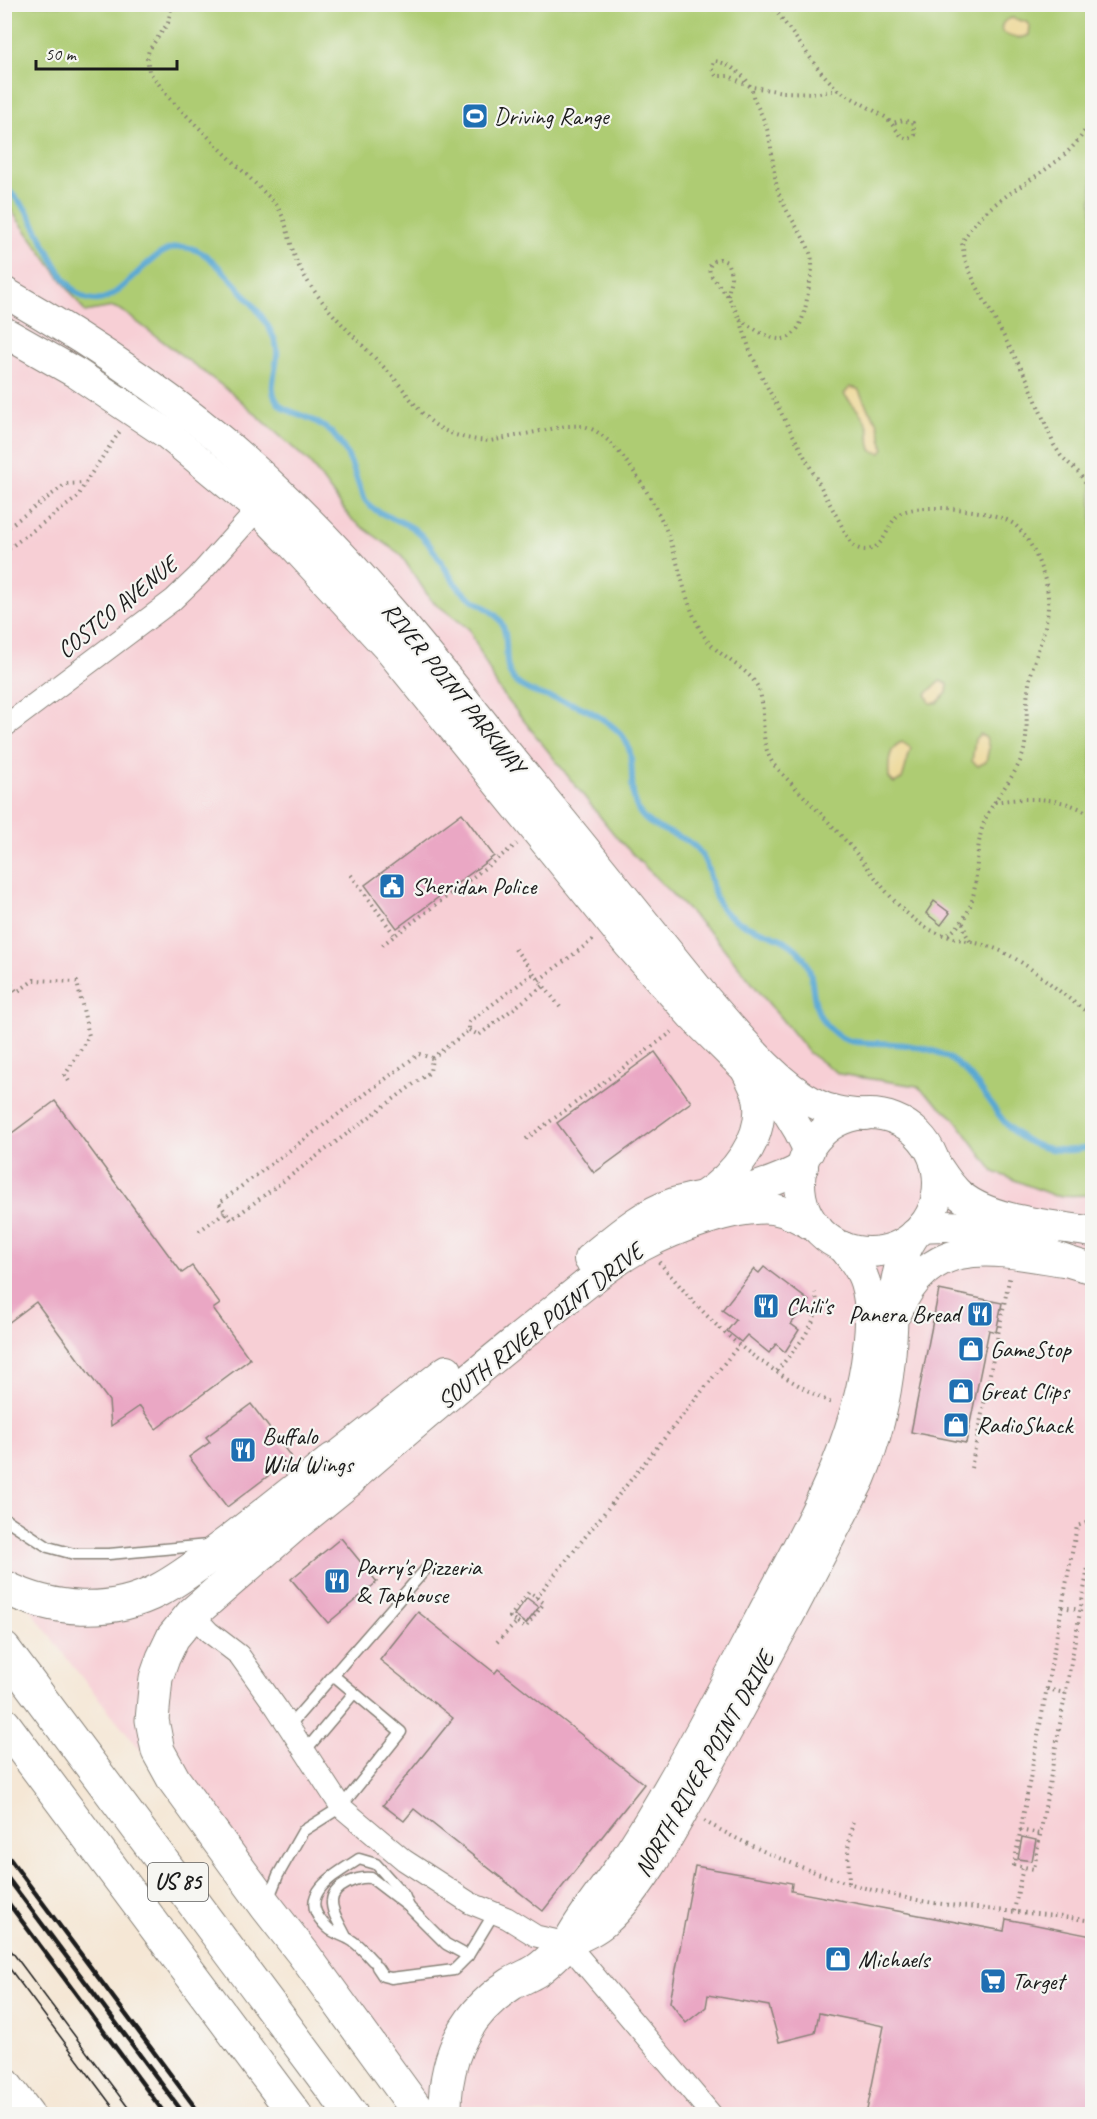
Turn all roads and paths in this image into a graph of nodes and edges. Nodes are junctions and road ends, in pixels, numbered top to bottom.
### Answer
1 (172, 4) edge
2 (771, 4) edge
3 (1090, 4) edge
4 (1092, 58) edge
5 (752, 87) junction
6 (838, 90) junction
7 (1092, 115) edge
8 (893, 123) junction
9 (4, 292) edge
10 (728, 296) junction
11 (740, 319) junction
12 (4, 332) edge
13 (123, 428) dead end
14 (85, 483) junction
15 (1092, 491) edge
16 (267, 499) junction
17 (4, 530) edge
18 (4, 552) edge
19 (4, 727) edge
20 (994, 802) junction
21 (1092, 816) edge
22 (518, 844) dead end
23 (351, 874) dead end
24 (963, 923) junction
25 (394, 934) junction
26 (945, 936) junction
27 (594, 939) dead end
28 (971, 943) junction
29 (382, 945) dead end
30 (515, 950) dead end
31 (534, 973) junction
32 (4, 975) edge
33 (538, 980) junction
34 (543, 986) junction
35 (560, 1007) dead end
36 (1092, 1015) edge
37 (469, 1030) junction
38 (672, 1032) dead end
39 (432, 1058) junction
40 (744, 1066) junction
41 (70, 1083) dead end
42 (865, 1114) junction
43 (526, 1139) dead end
44 (806, 1159) junction
45 (935, 1163) junction
46 (703, 1196) junction
47 (225, 1212) junction
48 (818, 1229) junction
49 (919, 1230) junction
50 (199, 1231) dead end
51 (1092, 1232) edge
52 (843, 1247) junction
53 (658, 1261) dead end
54 (1063, 1261) junction
55 (1012, 1266) dead end
56 (1092, 1268) edge
57 (815, 1293) dead end
58 (893, 1327) junction
59 (739, 1345) junction
60 (777, 1371) junction
61 (836, 1407) dead end
62 (1092, 1448) edge
63 (1092, 1462) edge
64 (971, 1468) dead end
65 (342, 1470) junction
66 (1092, 1502) edge
67 (4, 1518) edge
68 (1090, 1522) edge
69 (234, 1538) junction
70 (1092, 1545) edge
71 (425, 1570) dead end
72 (4, 1587) edge
73 (536, 1598) junction
74 (1062, 1607) junction
75 (1080, 1611) junction
76 (192, 1614) junction
77 (517, 1622) junction
78 (497, 1642) dead end
79 (4, 1648) edge
80 (333, 1675) junction
81 (1047, 1689) junction
82 (354, 1693) junction
83 (1065, 1693) junction
84 (4, 1725) edge
85 (289, 1726) junction
86 (305, 1751) junction
87 (341, 1807) junction
88 (700, 1820) dead end
89 (853, 1820) dead end
90 (1020, 1830) junction
91 (1040, 1834) junction
92 (1023, 1867) junction
93 (849, 1883) junction
94 (266, 1906) junction
95 (409, 1907) junction
96 (1014, 1911) junction
97 (494, 1913) junction
98 (1092, 1921) edge
99 (346, 1937) junction
100 (567, 1943) junction
101 (468, 1956) junction
102 (4, 2081) edge
103 (29, 2115) edge
104 (295, 2115) edge
105 (351, 2115) edge
106 (420, 2115) edge
107 (446, 2115) edge
108 (711, 2115) edge

1 - 26 path
2 - 6 path
3 - 4 path
5 - 5 path
5 - 6 path
5 - 11 path
6 - 8 path
7 - 15 path
8 - 8 path
9 - 16 street, RIVER POINT PARKWAY
10 - 10 path
10 - 11 path
11 - 20 path
12 - 16 street, RIVER POINT PARKWAY
13 - 14 path
14 - 17 path
14 - 18 path
16 - 19 street, COSTCO AVENUE
16 - 40 street, RIVER POINT PARKWAY
16 - 42 street, RIVER POINT PARKWAY
20 - 21 path
20 - 24 path
22 - 25 path
23 - 25 path
24 - 26 path
24 - 28 path
25 - 29 path
26 - 28 path
27 - 33 path
28 - 36 path
30 - 31 path
31 - 33 path
31 - 37 path
32 - 41 path
33 - 34 path
34 - 35 path
34 - 37 path
37 - 39 path
38 - 43 path
39 - 47 path
39 - 47 path
40 - 44 street, RIVER POINT PARKWAY
40 - 46 street
42 - 44 street
42 - 45 street
44 - 46 street, SOUTH RIVER POINT DRIVE
44 - 48 street
45 - 49 street
45 - 51 street
46 - 65 street, SOUTH RIVER POINT DRIVE
47 - 50 path
48 - 52 street
48 - 65 street, SOUTH RIVER POINT DRIVE
49 - 52 street
49 - 54 street
49 - 58 street, NORTH RIVER POINT DRIVE
52 - 100 street, NORTH RIVER POINT DRIVE
53 - 59 path
54 - 56 street
54 - 58 street
55 - 64 path
57 - 60 path
58 - 100 street, NORTH RIVER POINT DRIVE
59 - 60 path
59 - 73 path
60 - 61 path
62 - 63 path
65 - 69 highway
65 - 76 highway
66 - 68 path
67 - 69 lane
68 - 74 path
69 - 72 highway
70 - 75 path
71 - 80 lane
73 - 77 path
73 - 77 path
74 - 75 path
74 - 81 path
75 - 83 path
76 - 85 street
76 - 94 highway
77 - 78 path
79 - 105 highway, US 85
80 - 82 lane
80 - 85 lane
81 - 83 path
81 - 90 path
82 - 86 lane
82 - 87 lane
83 - 91 path
84 - 104 highway, US 85
85 - 86 street
86 - 87 street
87 - 94 lane
87 - 97 street
88 - 93 path
89 - 93 path
90 - 91 path
90 - 92 path
91 - 92 path
92 - 96 path
93 - 96 path
94 - 106 highway
95 - 99 lane
95 - 99 lane
95 - 101 lane
96 - 98 path
97 - 100 street
97 - 101 lane
99 - 101 lane
100 - 107 highway
100 - 108 street
102 - 103 street

